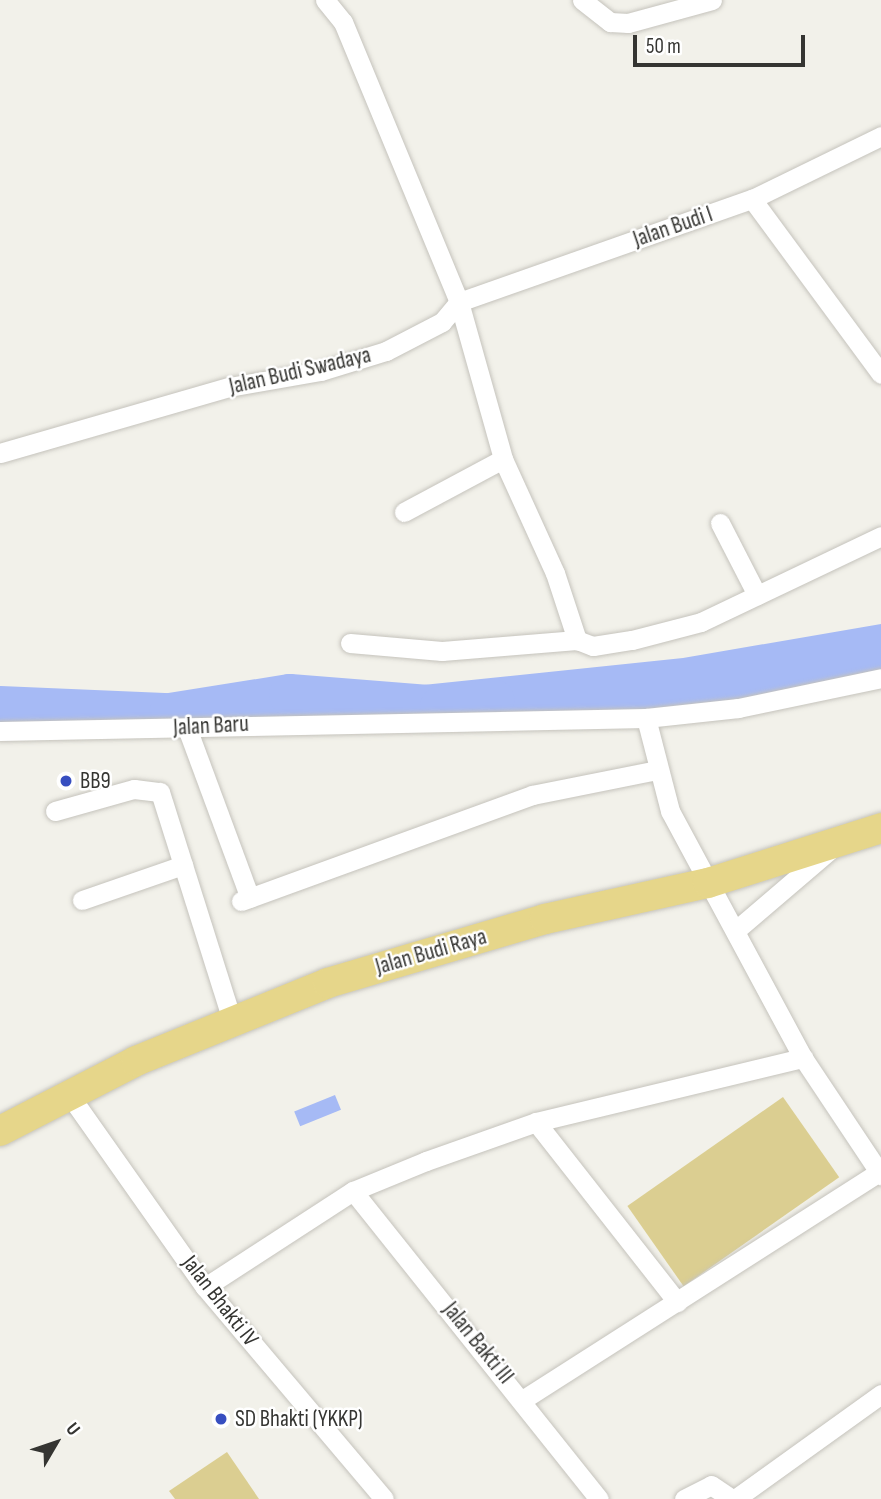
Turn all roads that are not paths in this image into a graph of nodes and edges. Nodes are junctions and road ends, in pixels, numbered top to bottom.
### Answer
1 (326, 0) edge
2 (582, 0) edge
3 (712, 0) edge
4 (881, 136) edge
5 (752, 200) junction
6 (459, 302) junction
7 (881, 374) edge
8 (0, 453) edge
9 (503, 459) junction
10 (404, 512) dead end
11 (720, 523) dead end
12 (881, 536) edge
13 (757, 595) junction
14 (577, 640) junction
15 (350, 643) dead end
16 (881, 678) edge
17 (646, 718) junction
18 (187, 728) junction
19 (0, 731) edge
20 (657, 770) junction
21 (55, 811) dead end
22 (881, 828) edge
23 (837, 844) junction
24 (183, 865) junction
25 (708, 883) junction
26 (82, 900) dead end
27 (735, 931) junction
28 (232, 1020) junction
29 (803, 1058) junction
30 (68, 1093) junction
31 (536, 1122) junction
32 (0, 1132) edge
33 (879, 1174) edge
34 (353, 1191) junction
35 (205, 1287) junction
36 (677, 1302) junction
37 (881, 1394) edge
38 (524, 1399) junction
39 (384, 1499) edge
40 (599, 1499) edge
41 (684, 1499) edge
42 (733, 1499) edge

1 - 6 street
2 - 3 street
4 - 5 street, Jalan Budi I
5 - 6 street, Jalan Budi I
5 - 7 street
6 - 8 street, Jalan Budi Swadaya
6 - 9 street
9 - 10 street
9 - 14 street
11 - 13 street
12 - 13 street
13 - 14 street
14 - 15 street
16 - 17 street, Jalan Baru
17 - 18 street, Jalan Baru
17 - 20 street
18 - 19 street, Jalan Baru
18 - 20 street
20 - 25 street
21 - 24 street
22 - 23 main road, Jalan Budi Raya
23 - 25 main road, Jalan Budi Raya
23 - 27 street
24 - 26 street
24 - 28 street
25 - 27 street
25 - 28 main road, Jalan Budi Raya
27 - 29 street
28 - 30 main road, Jalan Budi Raya
29 - 31 street
29 - 33 street
30 - 32 main road, Jalan Budi Raya
30 - 35 street, Jalan Bhakti IV
31 - 34 street
31 - 36 street
33 - 36 street
34 - 35 street
34 - 38 street, Jalan Bakti III
35 - 39 street, Jalan Bhakti IV
36 - 38 street
37 - 42 street
38 - 40 street, Jalan Bakti III
41 - 42 street

